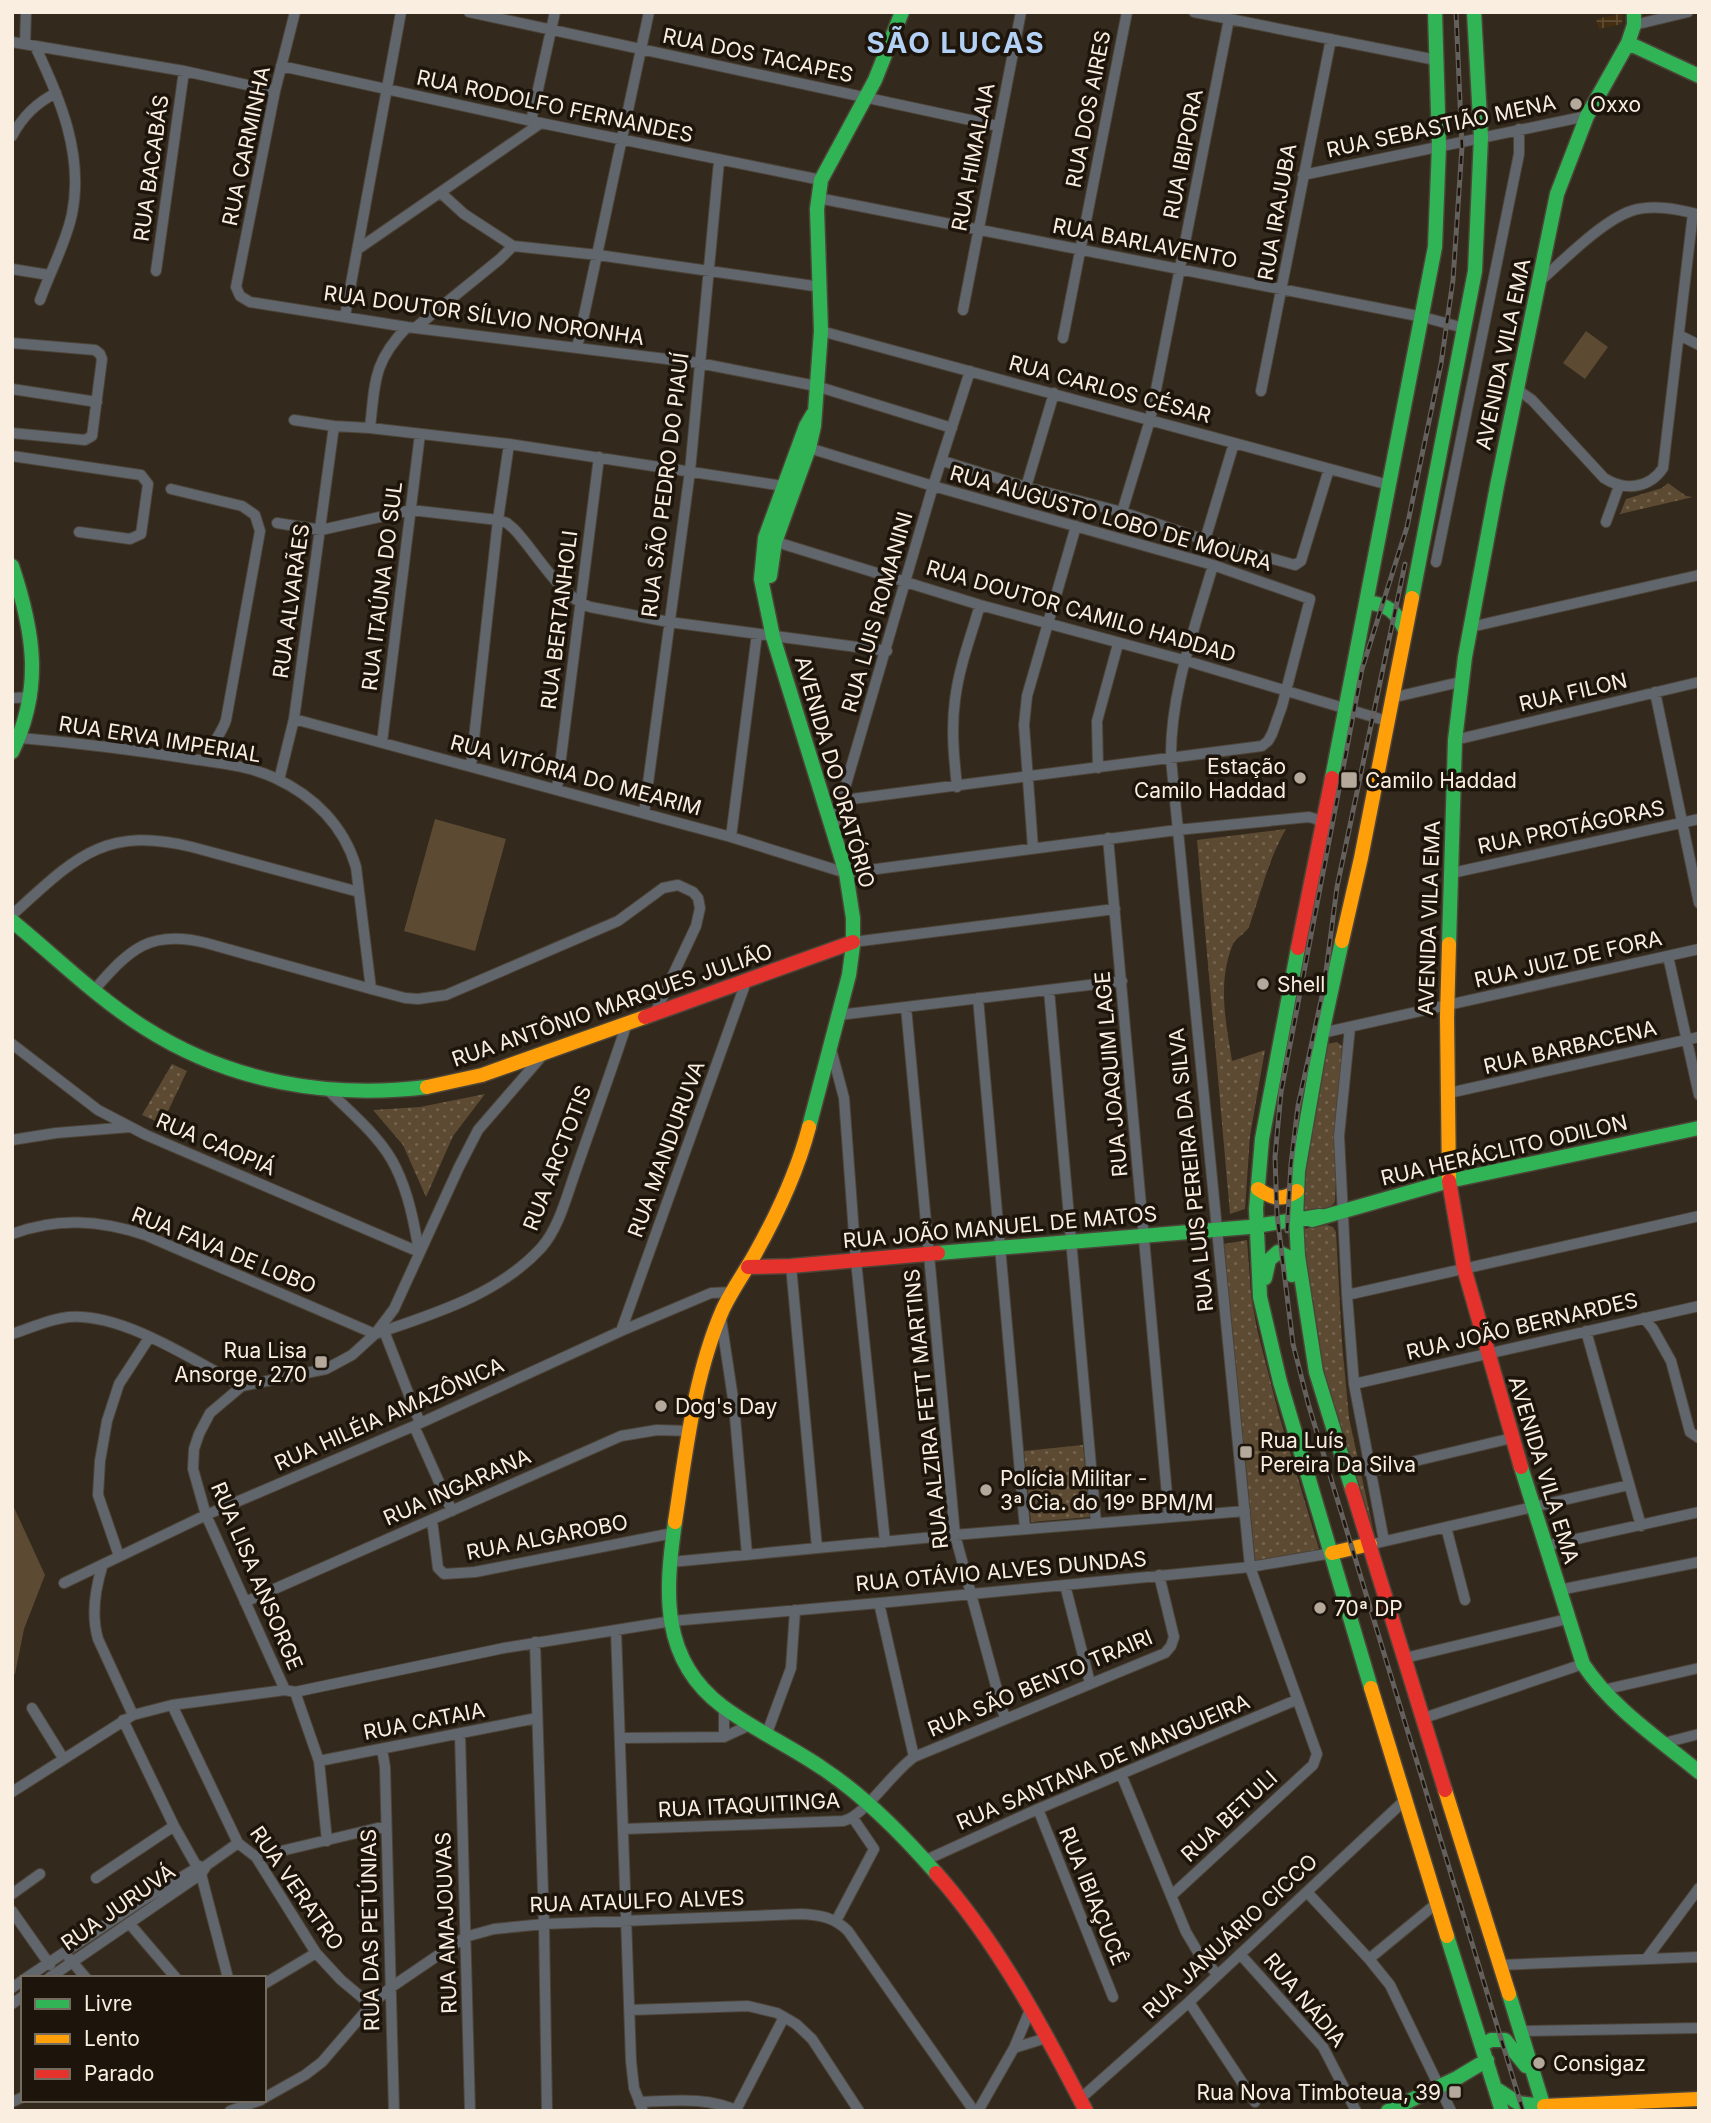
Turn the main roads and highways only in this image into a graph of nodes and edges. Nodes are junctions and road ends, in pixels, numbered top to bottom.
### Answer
1 (902, 12) edge
2 (1435, 12) edge
3 (1474, 12) edge
4 (1634, 19) edge
5 (1628, 43) junction
6 (1699, 76) edge
7 (813, 414) junction
8 (789, 487) junction
9 (12, 566) edge
10 (1367, 602) junction
11 (1405, 630) junction
12 (12, 752) edge
13 (12, 921) edge
14 (853, 942) junction
15 (1699, 1128) edge
16 (1449, 1181) junction
17 (1258, 1189) junction
18 (1297, 1191) junction
19 (1296, 1221) junction
20 (1256, 1226) junction
21 (748, 1267) junction
22 (1261, 1297) junction
23 (1316, 1372) junction
24 (1373, 1539) junction
25 (1332, 1553) junction
26 (1670, 1746) junction
27 (1699, 1762) edge
28 (1699, 1772) edge
29 (1482, 2045) junction
30 (1486, 2060) junction
31 (1457, 2078) junction
32 (1536, 2081) junction
33 (1495, 2088) junction
34 (1699, 2099) edge
35 (1083, 2105) edge
36 (1569, 2106) edge
37 (1637, 2106) edge
38 (1545, 2108) edge
39 (1388, 2111) edge
40 (1502, 2111) edge

1 - 7 main road, AVENIDA DO ORATÓRIO
2 - 10 main road
3 - 11 main road
4 - 5 main road, AVENIDA VILA EMA
5 - 6 main road
5 - 16 main road, AVENIDA VILA EMA
7 - 8 main road, AVENIDA DO ORATÓRIO
7 - 8 main road, AVENIDA DO ORATÓRIO
8 - 14 main road, AVENIDA DO ORATÓRIO
9 - 12 main road
10 - 11 main road
10 - 17 main road
11 - 18 main road
13 - 14 main road, RUA ANTÔNIO MARQUES JULIÃO
14 - 21 main road, AVENIDA DO ORATÓRIO
15 - 16 main road, RUA HERÁCLITO ODILON
16 - 19 main road, RUA HERÁCLITO ODILON
16 - 26 main road, AVENIDA VILA EMA
17 - 18 main road
17 - 20 main road
18 - 19 main road
19 - 20 main road, RUA HERÁCLITO ODILON
19 - 23 main road
20 - 21 main road, RUA JOÃO MANUEL DE MATOS
20 - 22 main road
21 - 35 main road, AVENIDA DO ORATÓRIO
22 - 23 main road
22 - 25 main road
23 - 24 main road
24 - 25 main road
24 - 32 main road
25 - 29 main road
26 - 27 main road, AVENIDA VILA EMA
26 - 28 main road, AVENIDA VILA EMA
29 - 30 main road
29 - 32 main road
30 - 31 main road
30 - 33 main road
31 - 33 main road
31 - 39 main road
32 - 36 main road
32 - 38 main road
33 - 38 main road
33 - 40 main road
34 - 37 main road
36 - 37 main road
36 - 38 main road

